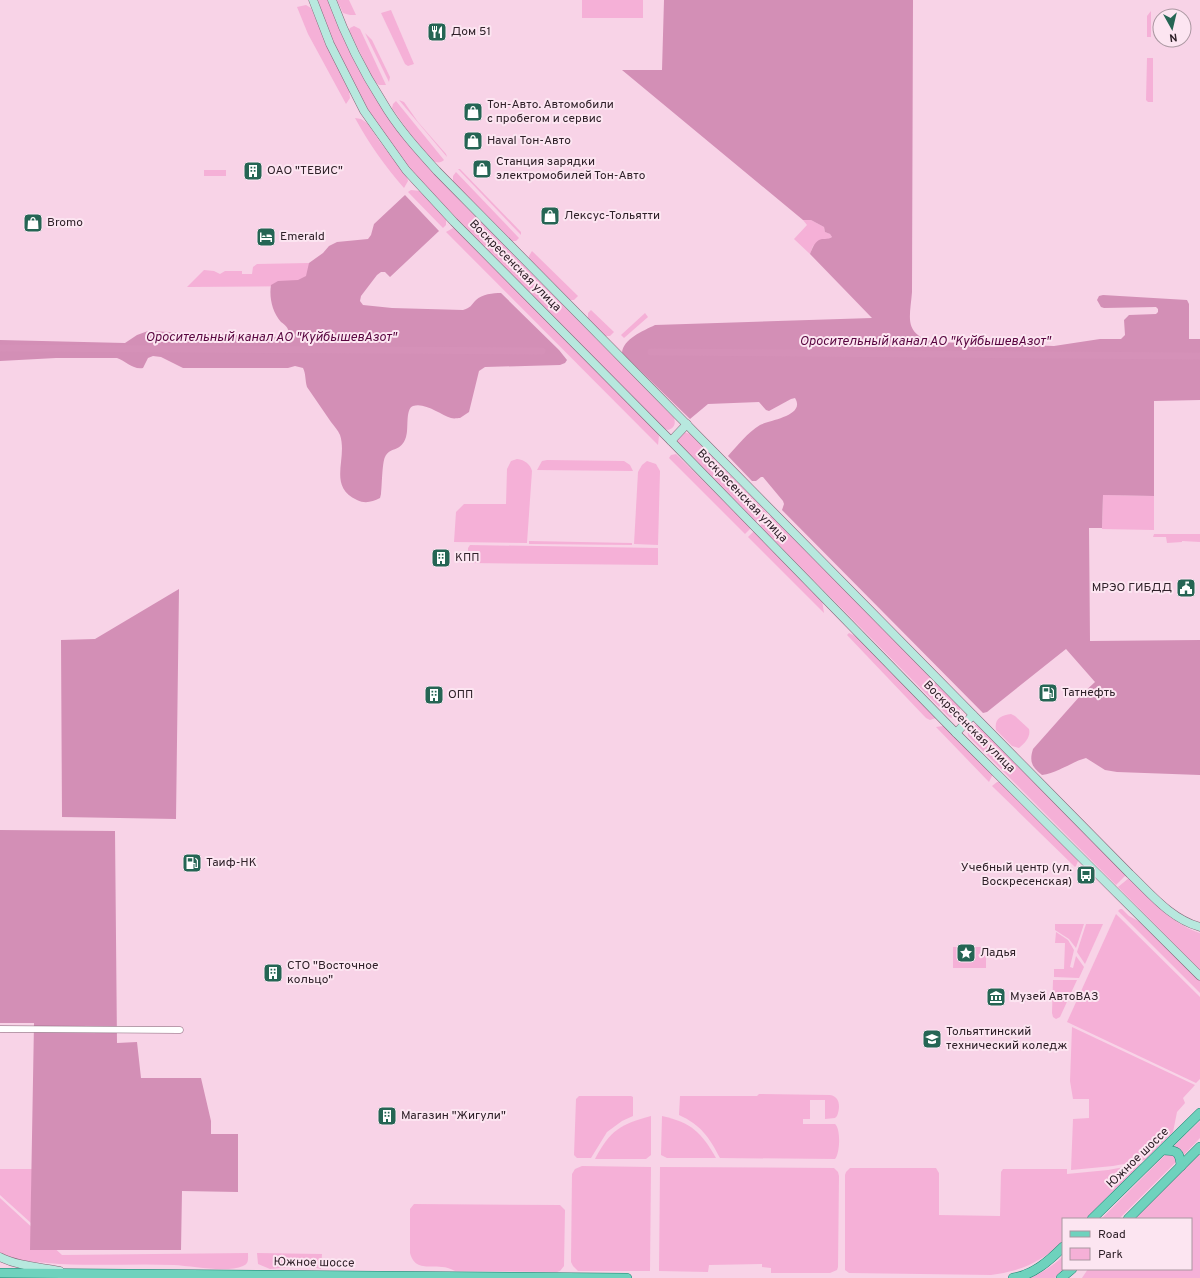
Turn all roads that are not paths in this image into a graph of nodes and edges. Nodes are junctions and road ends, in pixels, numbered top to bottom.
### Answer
1 (313, 0) edge
2 (332, 0) edge
3 (687, 424) junction
4 (671, 441) junction
5 (973, 715) junction
6 (956, 733) junction
7 (1200, 927) edge
8 (1200, 976) edge
9 (0, 1029) edge
10 (180, 1030) dead end
11 (1200, 1113) edge
12 (1200, 1147) edge
13 (1163, 1150) junction
14 (1181, 1166) junction
15 (1093, 1218) edge
16 (1129, 1218) edge
17 (1062, 1248) edge
18 (0, 1257) edge
19 (1071, 1270) edge
20 (0, 1273) edge
21 (99, 1274) junction
22 (627, 1278) edge
23 (1013, 1278) edge
24 (1060, 1278) edge

1 - 4 main road, Воскресенская улица
2 - 3 main road, Воскресенская улица
3 - 4 main road
3 - 5 main road, Воскресенская улица
4 - 6 main road, Воскресенская улица
5 - 6 main road
5 - 7 main road, Воскресенская улица
6 - 8 main road, Воскресенская улица
9 - 10 street
11 - 13 main road, Южное шоссе
12 - 14 main road
13 - 14 main road
13 - 15 main road, Южное шоссе
14 - 16 main road
17 - 23 main road
18 - 21 main road
19 - 24 main road
20 - 21 main road, Южное шоссе
21 - 22 main road, Южное шоссе

